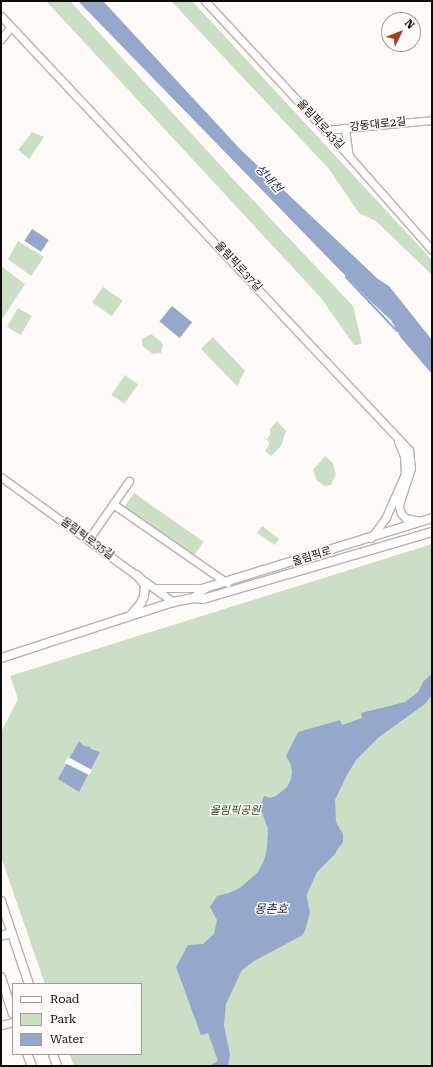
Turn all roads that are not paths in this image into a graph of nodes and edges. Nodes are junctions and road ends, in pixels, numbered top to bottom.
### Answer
1 (205, 1) edge
2 (1, 16) edge
3 (11, 26) junction
4 (1, 39) edge
5 (432, 120) edge
6 (345, 128) junction
7 (325, 130) junction
8 (349, 156) junction
9 (432, 250) edge
10 (397, 437) junction
11 (1, 477) edge
12 (129, 481) dead end
13 (113, 504) junction
14 (432, 518) edge
15 (421, 521) junction
16 (432, 532) edge
17 (370, 538) junction
18 (88, 540) junction
19 (137, 575) junction
20 (227, 583) junction
21 (154, 588) junction
22 (206, 588) junction
23 (194, 598) junction
24 (173, 602) junction
25 (129, 617) junction
26 (26, 650) junction
27 (1, 654) edge
28 (1, 658) edge
29 (1, 901) edge
30 (11, 933) junction
31 (1, 936) edge
32 (1, 977) edge
33 (29, 983) edge
34 (12, 1010) edge
35 (12, 1022) edge
36 (1, 1025) edge
37 (27, 1055) edge
38 (53, 1055) edge
39 (32, 1066) edge
40 (57, 1066) edge

1 - 7 street, 올림픽로43길
2 - 3 street, 올림픽로37길
3 - 4 street
3 - 10 street, 올림픽로37길
5 - 6 street, 강동대로2길
6 - 7 street, 강동대로2길
6 - 8 street
7 - 8 street, 올림픽로43길
8 - 9 street, 올림픽로43길
10 - 15 street
10 - 17 street, 올림픽로37길
11 - 18 street, 올림픽로35길
12 - 13 street
13 - 18 street
13 - 20 street
14 - 15 main road, 올림픽로
15 - 17 main road, 올림픽로
16 - 23 main road, 올림픽로
17 - 20 main road, 올림픽로
18 - 19 street, 올림픽로35길
19 - 21 street, 올림픽로35길
19 - 25 main road
20 - 22 main road, 올림픽로
21 - 22 street
21 - 24 street, 올림픽로35길
22 - 23 main road, 올림픽로
23 - 24 main road, 올림픽로
24 - 25 main road, 올림픽로
25 - 26 main road, 올림픽로
26 - 27 main road
26 - 28 main road, 올림픽로
29 - 30 main road
30 - 31 main road
30 - 33 main road
32 - 34 main road
35 - 36 street
37 - 39 main road
38 - 40 main road

